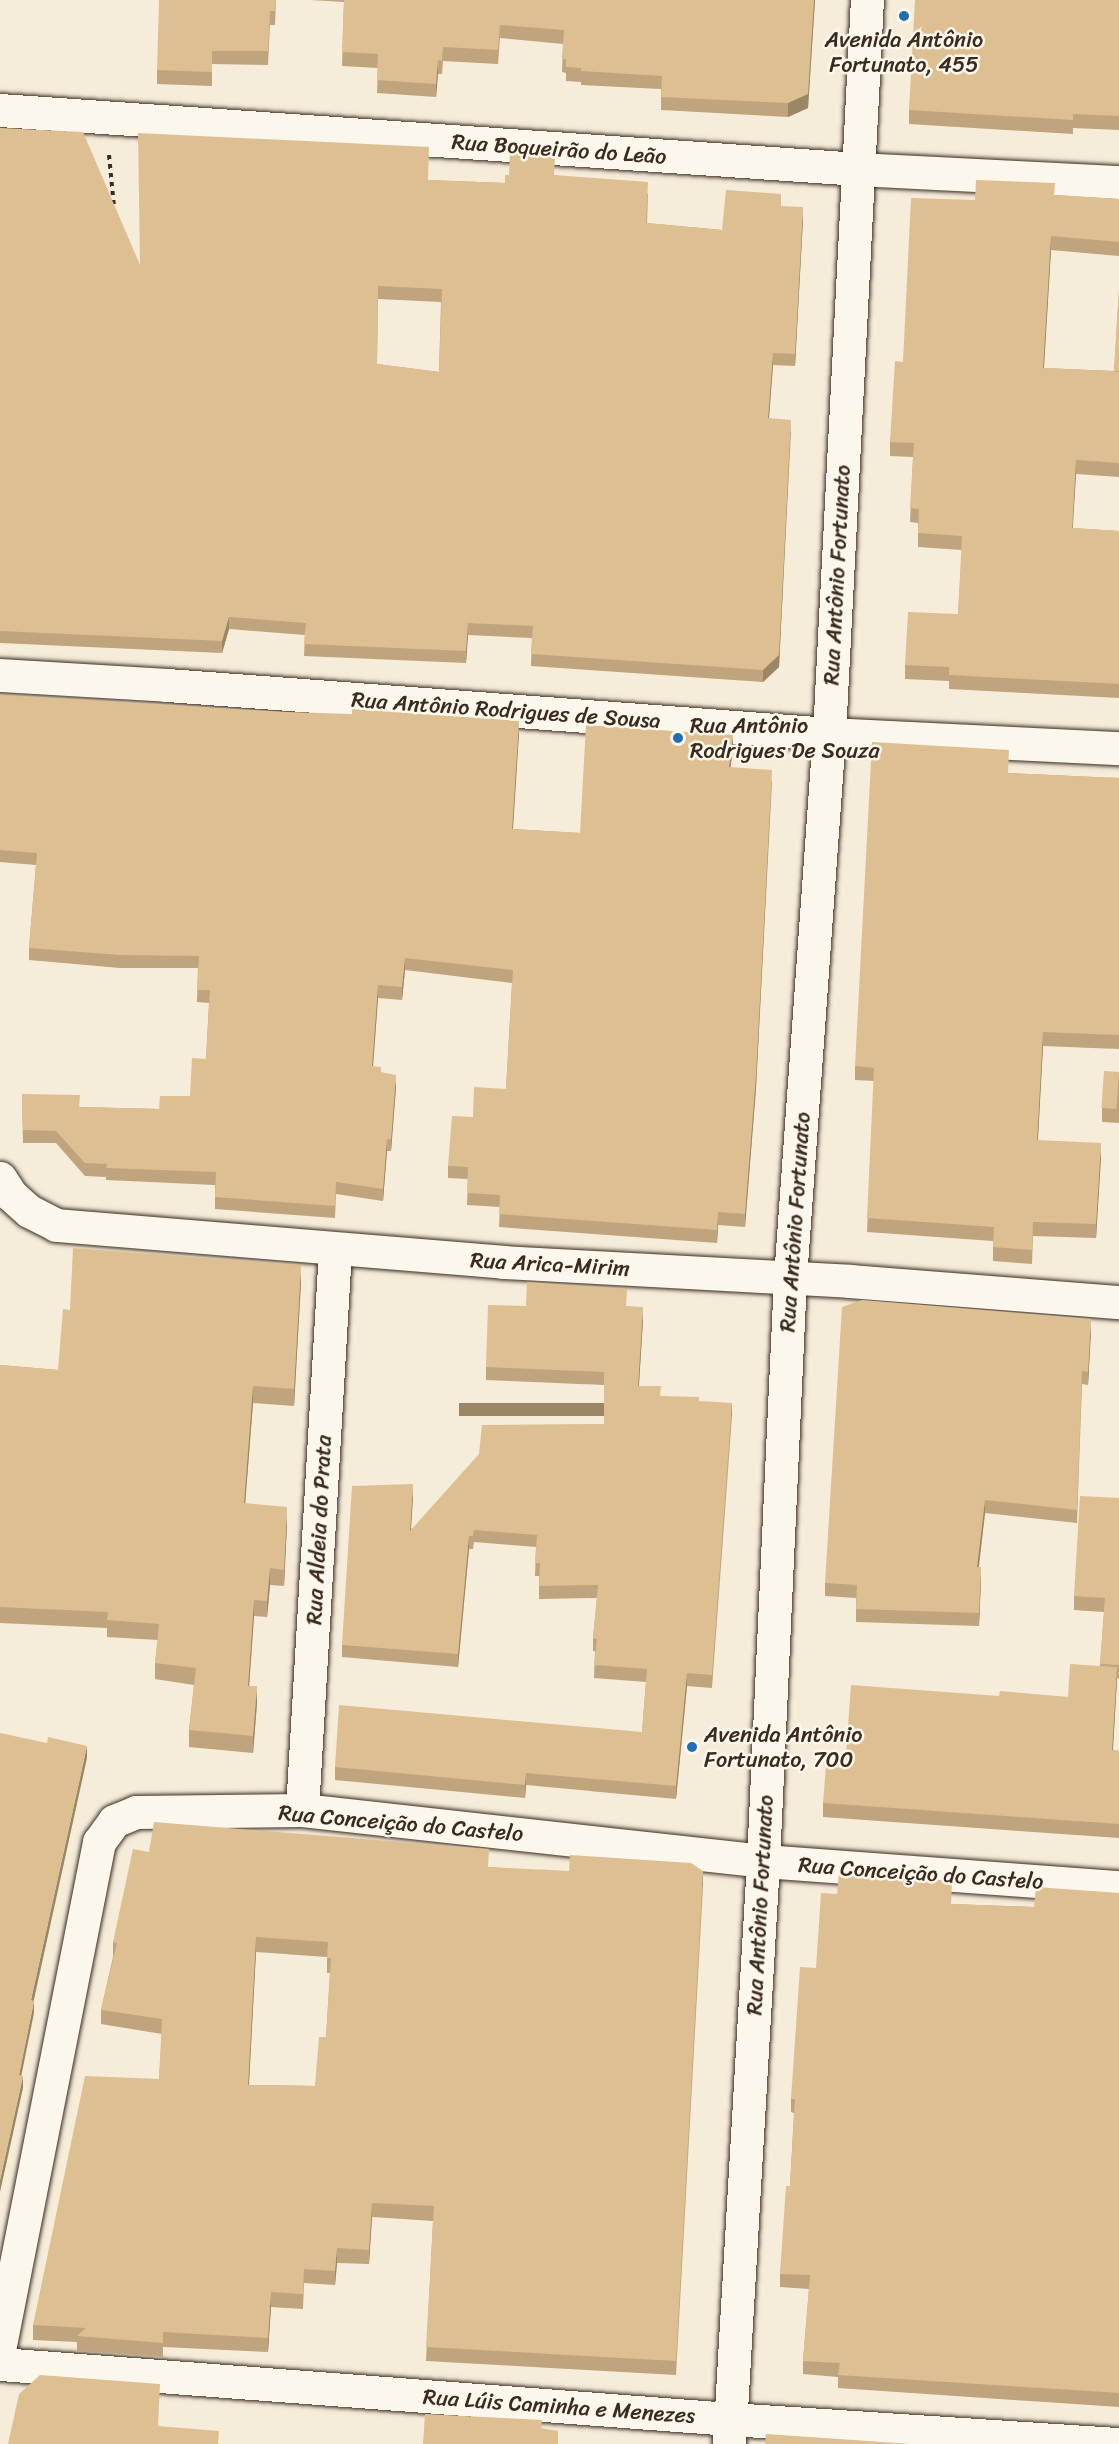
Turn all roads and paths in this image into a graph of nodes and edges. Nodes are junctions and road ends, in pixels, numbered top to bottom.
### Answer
1 (867, 0) edge
2 (0, 110) edge
3 (102, 118) junction
4 (858, 170) junction
5 (1119, 182) edge
6 (115, 217) edge
7 (0, 675) edge
8 (829, 734) junction
9 (1119, 748) edge
10 (0, 1178) edge
11 (335, 1249) junction
12 (790, 1278) junction
13 (1119, 1302) edge
14 (302, 1810) junction
15 (763, 1861) junction
16 (1119, 1887) edge
17 (8, 2262) edge
18 (0, 2345) edge
19 (0, 2364) edge
20 (730, 2432) edge
21 (1119, 2444) edge

1 - 4 street, Rua Antônio Fortunato
2 - 3 street, Rua Boqueirão do Leão
3 - 4 street, Rua Boqueirão do Leão
3 - 6 path
4 - 5 street, Rua Boqueirão do Leão
4 - 8 street, Rua Antônio Fortunato
7 - 8 street, Rua Antônio Rodrigues de Sousa
8 - 9 street, Rua Antônio Rodrigues de Sousa
8 - 12 street, Rua Antônio Fortunato
10 - 11 street, Rua Arica-Mirim
11 - 12 street, Rua Arica-Mirim
11 - 14 street, Rua Aldeia do Prata
12 - 13 street, Rua Arica-Mirim
12 - 15 street, Rua Antônio Fortunato
14 - 15 street, Rua Conceição do Castelo
14 - 17 street, Rua Conceição do Castelo
15 - 16 street, Rua Conceição do Castelo
15 - 20 street, Rua Antônio Fortunato
17 - 18 street, Rua Conceição do Castelo
19 - 20 street, Rua Lúis Caminha e Menezes
20 - 21 street, Rua Lúis Caminha e Menezes

